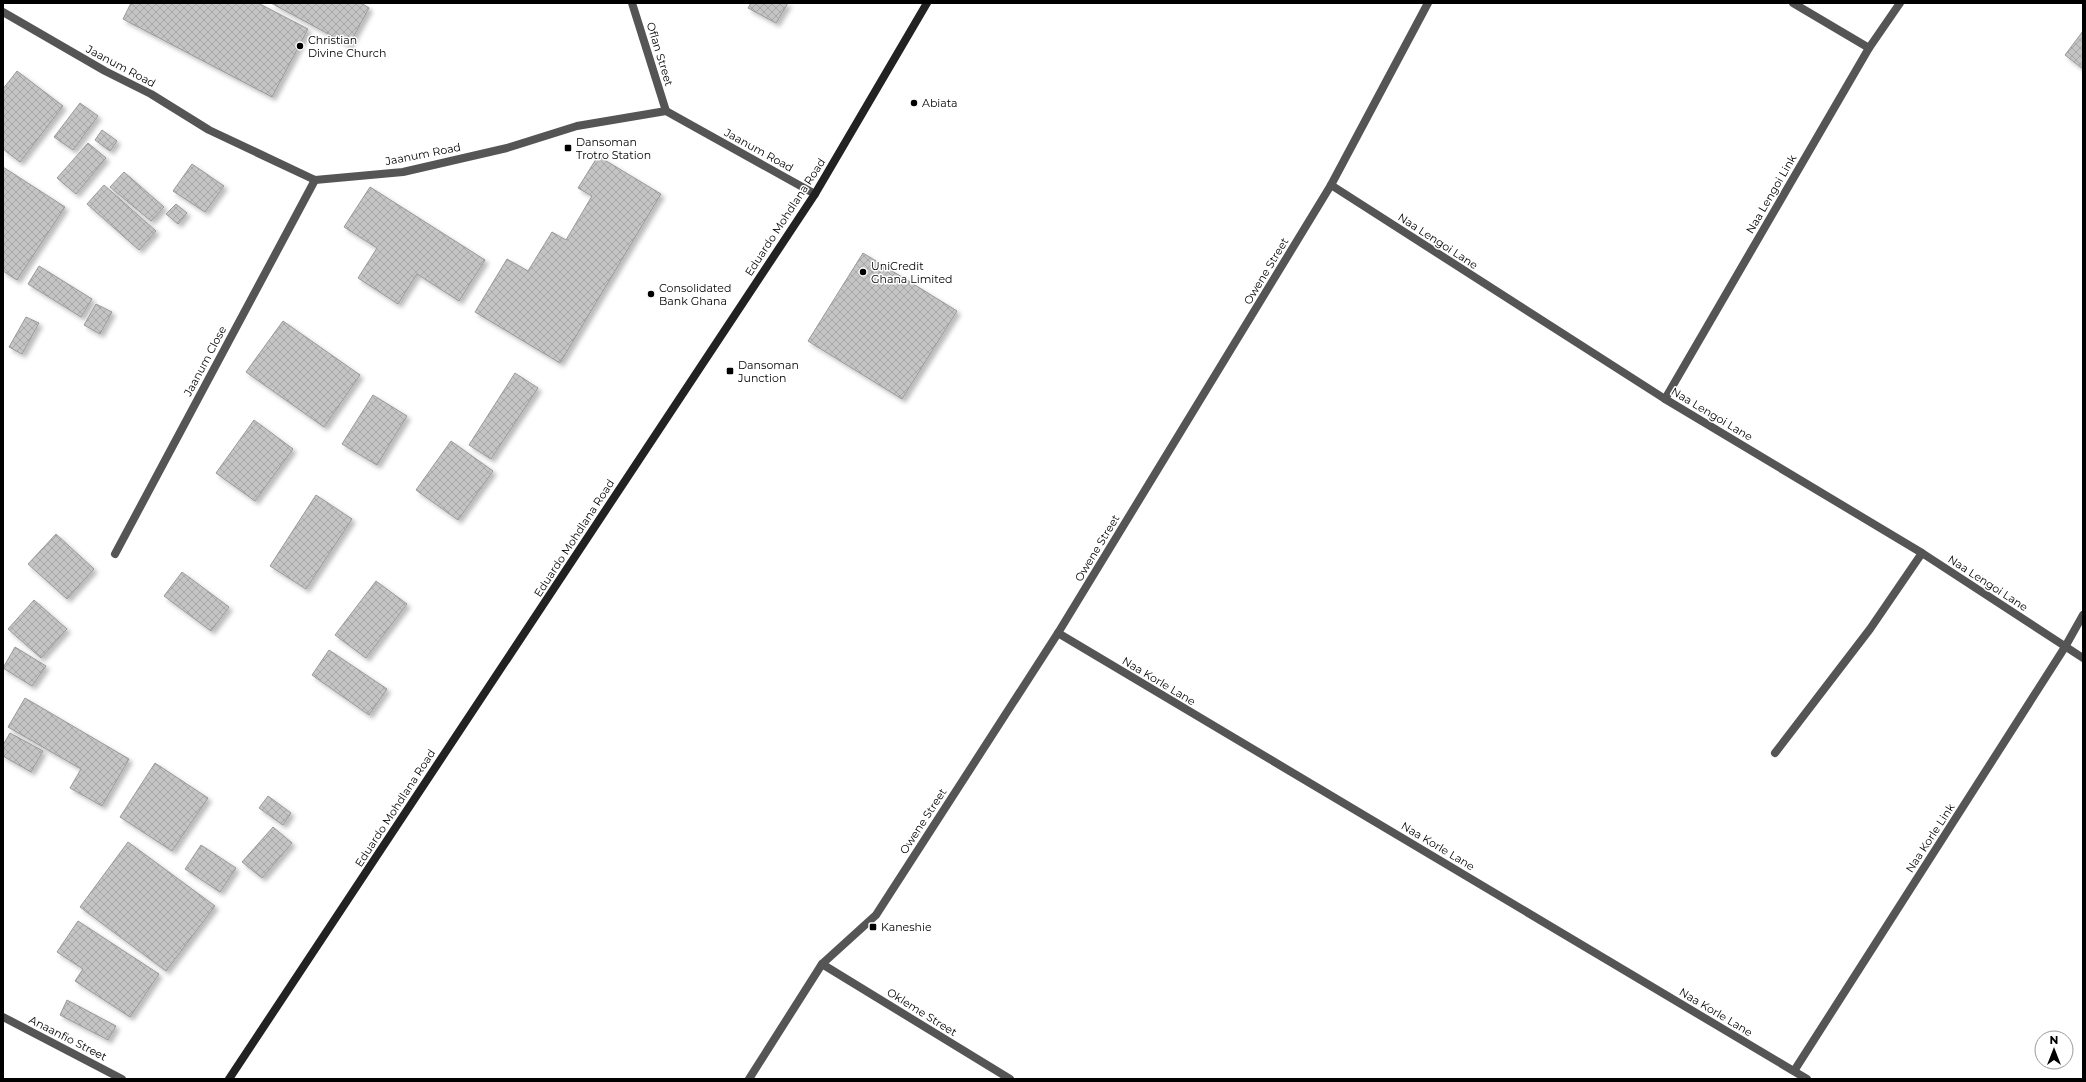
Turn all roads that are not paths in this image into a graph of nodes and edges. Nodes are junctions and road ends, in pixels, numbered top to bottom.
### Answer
1 (632, 3) edge
2 (927, 3) edge
3 (1428, 3) edge
4 (1793, 3) edge
5 (1900, 3) edge
6 (3, 12) edge
7 (1869, 48) junction
8 (666, 111) junction
9 (315, 180) junction
10 (1331, 185) junction
11 (815, 194) junction
12 (1665, 399) junction
13 (1922, 552) junction
14 (115, 554) dead end
15 (2083, 615) edge
16 (1058, 633) junction
17 (2065, 646) junction
18 (2083, 658) edge
19 (1775, 753) dead end
20 (822, 964) junction
21 (3, 1017) edge
22 (1794, 1071) junction
23 (122, 1079) edge
24 (229, 1079) edge
25 (749, 1079) edge
26 (1010, 1079) edge
27 (1807, 1079) edge

1 - 8 street, Oflan Street
2 - 11 main road, Eduardo Mohdlana Road
3 - 10 street, Owene Street
4 - 7 street
5 - 7 street, Naa Lengoi Link
6 - 9 street, Jaanum Road
7 - 12 street, Naa Lengoi Link
8 - 9 street, Jaanum Road
8 - 11 street, Jaanum Road
9 - 14 street, Jaanum Close
10 - 12 street, Naa Lengoi Lane
10 - 16 street, Owene Street
11 - 24 main road, Eduardo Mohdlana Road
12 - 13 street, Naa Lengoi Lane
13 - 17 street, Naa Lengoi Lane
13 - 19 street
15 - 17 street, Naa Korle Link
16 - 20 street, Owene Street
16 - 22 street, Naa Korle Lane
17 - 18 street, Naa Lengoi Lane
17 - 22 street, Naa Korle Link
20 - 25 street, Owene Street
20 - 26 street, Okleme Street
21 - 23 street, Anaanfio Street
22 - 27 street, Naa Korle Lane

